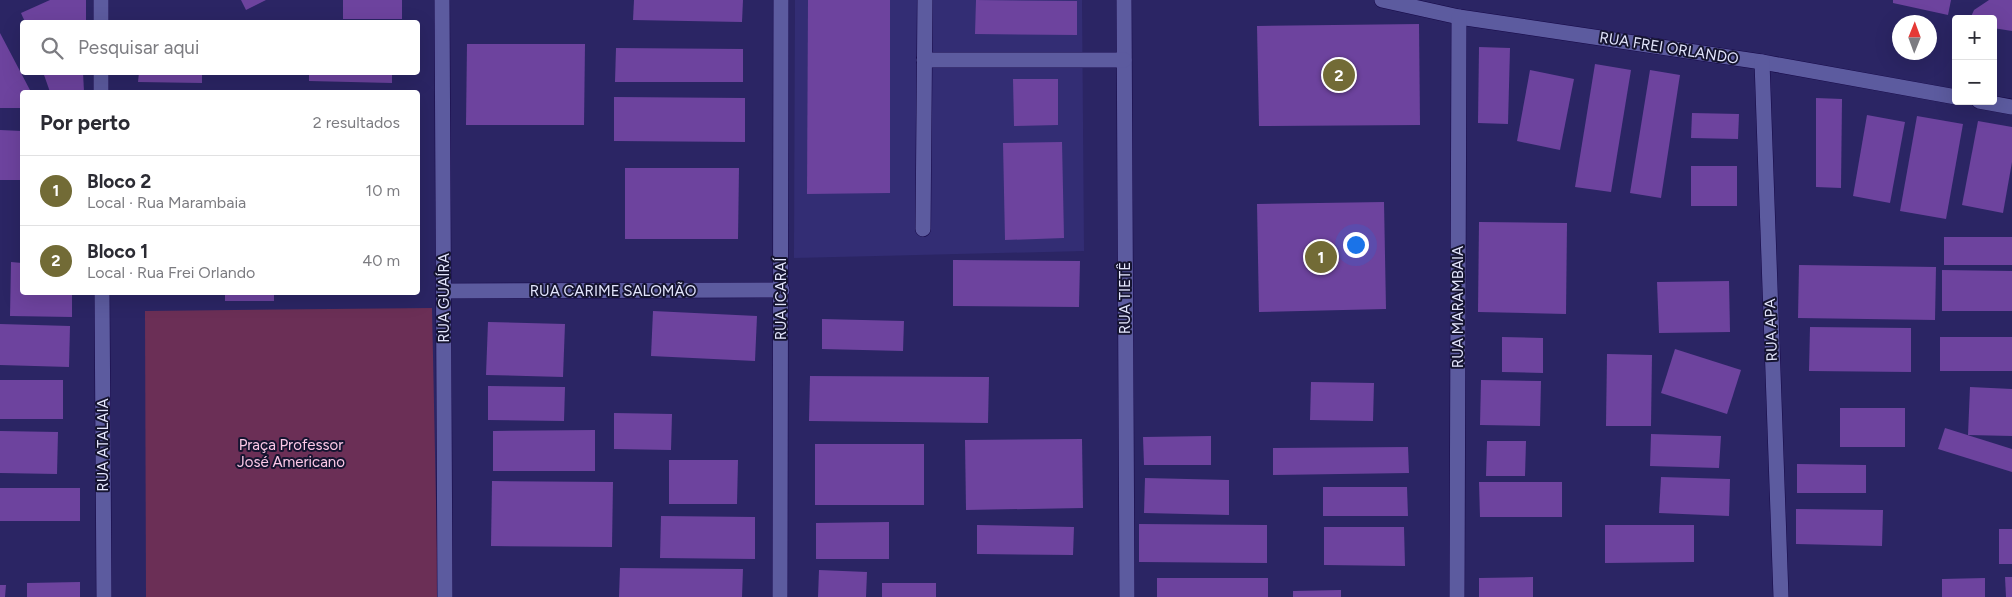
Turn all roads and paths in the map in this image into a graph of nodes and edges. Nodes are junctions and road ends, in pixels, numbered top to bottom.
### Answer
1 (101, 0) edge
2 (442, 0) edge
3 (781, 0) edge
4 (925, 0) edge
5 (1124, 0) edge
6 (1382, 0) edge
7 (1459, 17) junction
8 (101, 20) edge
9 (924, 60) junction
10 (1124, 60) junction
11 (1762, 62) junction
12 (101, 75) edge
13 (101, 90) edge
14 (1952, 96) edge
15 (1997, 104) edge
16 (2012, 107) edge
17 (923, 228) dead end
18 (782, 290) junction
19 (444, 291) junction
20 (102, 295) edge
21 (104, 597) edge
22 (445, 597) edge
23 (780, 597) edge
24 (1127, 597) edge
25 (1457, 597) edge
26 (1781, 597) edge

1 - 8 street
2 - 19 street, RUA GUAÍRA
3 - 18 street, RUA ICARAÍ
4 - 9 street
5 - 10 street, RUA TIETÊ
6 - 7 street, RUA FREI ORLANDO
7 - 11 street, RUA FREI ORLANDO
7 - 25 street, RUA MARAMBAIA
9 - 10 street
9 - 17 street
10 - 24 street, RUA TIETÊ
11 - 14 street, RUA FREI ORLANDO
11 - 26 street, RUA APA
12 - 13 street
15 - 16 street
18 - 19 street, RUA CARIME SALOMÃO
18 - 23 street, RUA ICARAÍ
19 - 22 street, RUA GUAÍRA
20 - 21 street, RUA ATALAIA

